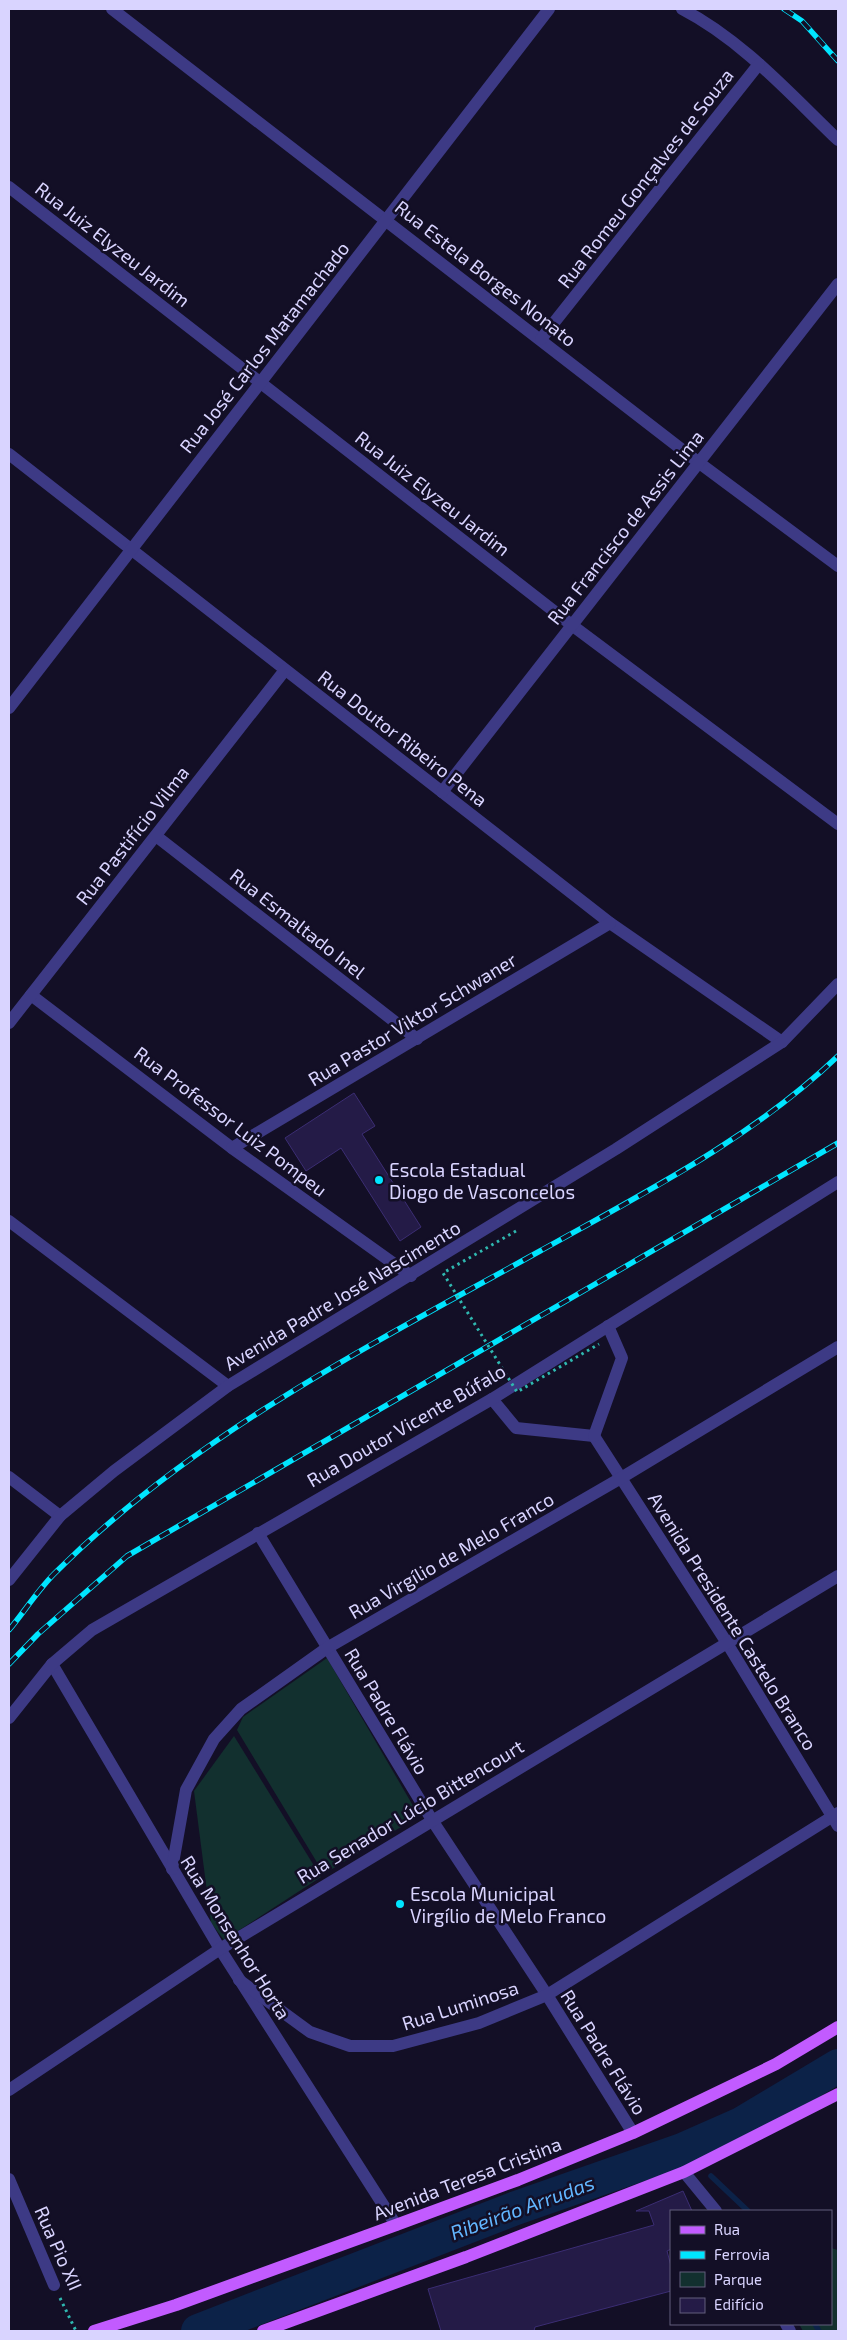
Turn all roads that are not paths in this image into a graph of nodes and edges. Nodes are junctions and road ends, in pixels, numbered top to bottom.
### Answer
1 (112, 9) edge
2 (548, 9) edge
3 (682, 9) edge
4 (759, 64) junction
5 (838, 140) edge
6 (9, 187) edge
7 (386, 220) junction
8 (838, 284) edge
9 (541, 339) junction
10 (260, 382) junction
11 (9, 454) edge
12 (698, 462) junction
13 (130, 550) junction
14 (838, 566) edge
15 (573, 626) junction
16 (285, 670) junction
17 (9, 708) edge
18 (442, 792) junction
19 (838, 824) edge
20 (156, 836) junction
21 (610, 923) junction
22 (838, 984) edge
23 (31, 995) junction
24 (9, 1023) edge
25 (416, 1039) junction
26 (782, 1042) junction
27 (232, 1148) junction
28 (837, 1184) edge
29 (9, 1221) edge
30 (411, 1276) junction
31 (608, 1326) junction
32 (838, 1346) edge
33 (228, 1386) junction
34 (492, 1399) junction
35 (594, 1436) junction
36 (9, 1478) edge
37 (621, 1478) junction
38 (60, 1516) junction
39 (258, 1533) junction
40 (838, 1576) edge
41 (9, 1580) edge
42 (727, 1643) junction
43 (327, 1648) junction
44 (52, 1664) junction
45 (9, 1718) edge
46 (836, 1818) edge
47 (432, 1820) junction
48 (172, 1869) junction
49 (220, 1949) junction
50 (239, 1980) junction
51 (547, 1996) junction
52 (838, 2027) edge
53 (9, 2090) edge
54 (838, 2094) edge
55 (633, 2134) junction
56 (684, 2172) junction
57 (9, 2179) edge
58 (715, 2210) edge
59 (396, 2225) junction
60 (54, 2285) road end
61 (94, 2331) edge
62 (263, 2331) edge

1 - 7 street, Rua Estela Borges Nonato
2 - 7 street, Rua José Carlos Matamachado
3 - 4 street
4 - 5 street
4 - 9 street, Rua Romeu Gonçalves de Souza
6 - 10 street, Rua Juiz Elyzeu Jardim
7 - 9 street, Rua Estela Borges Nonato
7 - 10 street, Rua José Carlos Matamachado
8 - 12 street, Rua Francisco de Assis Lima
9 - 12 street, Rua Estela Borges Nonato
10 - 13 street, Rua José Carlos Matamachado
10 - 15 street, Rua Juiz Elyzeu Jardim
11 - 13 street, Rua Doutor Ribeiro Pena
12 - 14 street, Rua Estela Borges Nonato
12 - 15 street, Rua Francisco de Assis Lima
13 - 16 street, Rua Doutor Ribeiro Pena
13 - 17 street, Rua José Carlos Matamachado
15 - 18 street, Rua Francisco de Assis Lima
15 - 19 street, Rua Juiz Elyzeu Jardim
16 - 18 street, Rua Doutor Ribeiro Pena
16 - 20 street, Rua Pastifício Vilma
18 - 21 street, Rua Doutor Ribeiro Pena
20 - 23 street, Rua Pastifício Vilma
20 - 25 street, Rua Esmaltado Inel
21 - 25 street, Rua Pastor Viktor Schwaner
21 - 26 street, Rua Doutor Ribeiro Pena
22 - 26 street, Avenida Padre José Nascimento
23 - 24 street, Rua Pastifício Vilma
23 - 27 street, Rua Professor Luiz Pompeu
25 - 27 street, Rua Pastor Viktor Schwaner
26 - 30 street, Avenida Padre José Nascimento
27 - 30 street, Rua Professor Luiz Pompeu
28 - 31 street, Rua Doutor Vicente Búfalo
29 - 33 street
30 - 33 street, Avenida Padre José Nascimento
31 - 34 street, Rua Doutor Vicente Búfalo
31 - 35 street
32 - 37 street, Rua Virgílio de Melo Franco
33 - 38 street, Avenida Padre José Nascimento
34 - 35 street
34 - 39 street, Rua Doutor Vicente Búfalo
35 - 37 street, Avenida Presidente Castelo Branco
36 - 38 street
37 - 42 street, Avenida Presidente Castelo Branco
37 - 43 street, Rua Virgílio de Melo Franco
38 - 41 street, Avenida Padre José Nascimento
39 - 43 street, Rua Padre Flávio
39 - 44 street, Rua Doutor Vicente Búfalo
40 - 42 street, Rua Senador Lúcio Bittencourt
42 - 46 street, Avenida Presidente Castelo Branco
42 - 47 street, Rua Senador Lúcio Bittencourt
43 - 47 street, Rua Padre Flávio
43 - 48 street, Rua Virgílio de Melo Franco
44 - 45 street, Rua Doutor Vicente Búfalo
44 - 48 street, Rua Monsenhor Horta
46 - 51 street, Rua Luminosa
47 - 49 street, Rua Senador Lúcio Bittencourt
47 - 51 street, Rua Padre Flávio
48 - 49 street, Rua Monsenhor Horta
49 - 50 street, Rua Monsenhor Horta
49 - 53 street, Rua Senador Lúcio Bittencourt
50 - 51 street, Rua Luminosa
50 - 59 street, Rua Monsenhor Horta
51 - 55 street, Rua Padre Flávio
52 - 55 main road, Avenida Teresa Cristina
54 - 56 main road
55 - 59 main road, Avenida Teresa Cristina
56 - 58 street
56 - 62 main road
57 - 60 street, Rua Pio XII
59 - 61 main road, Avenida Teresa Cristina

